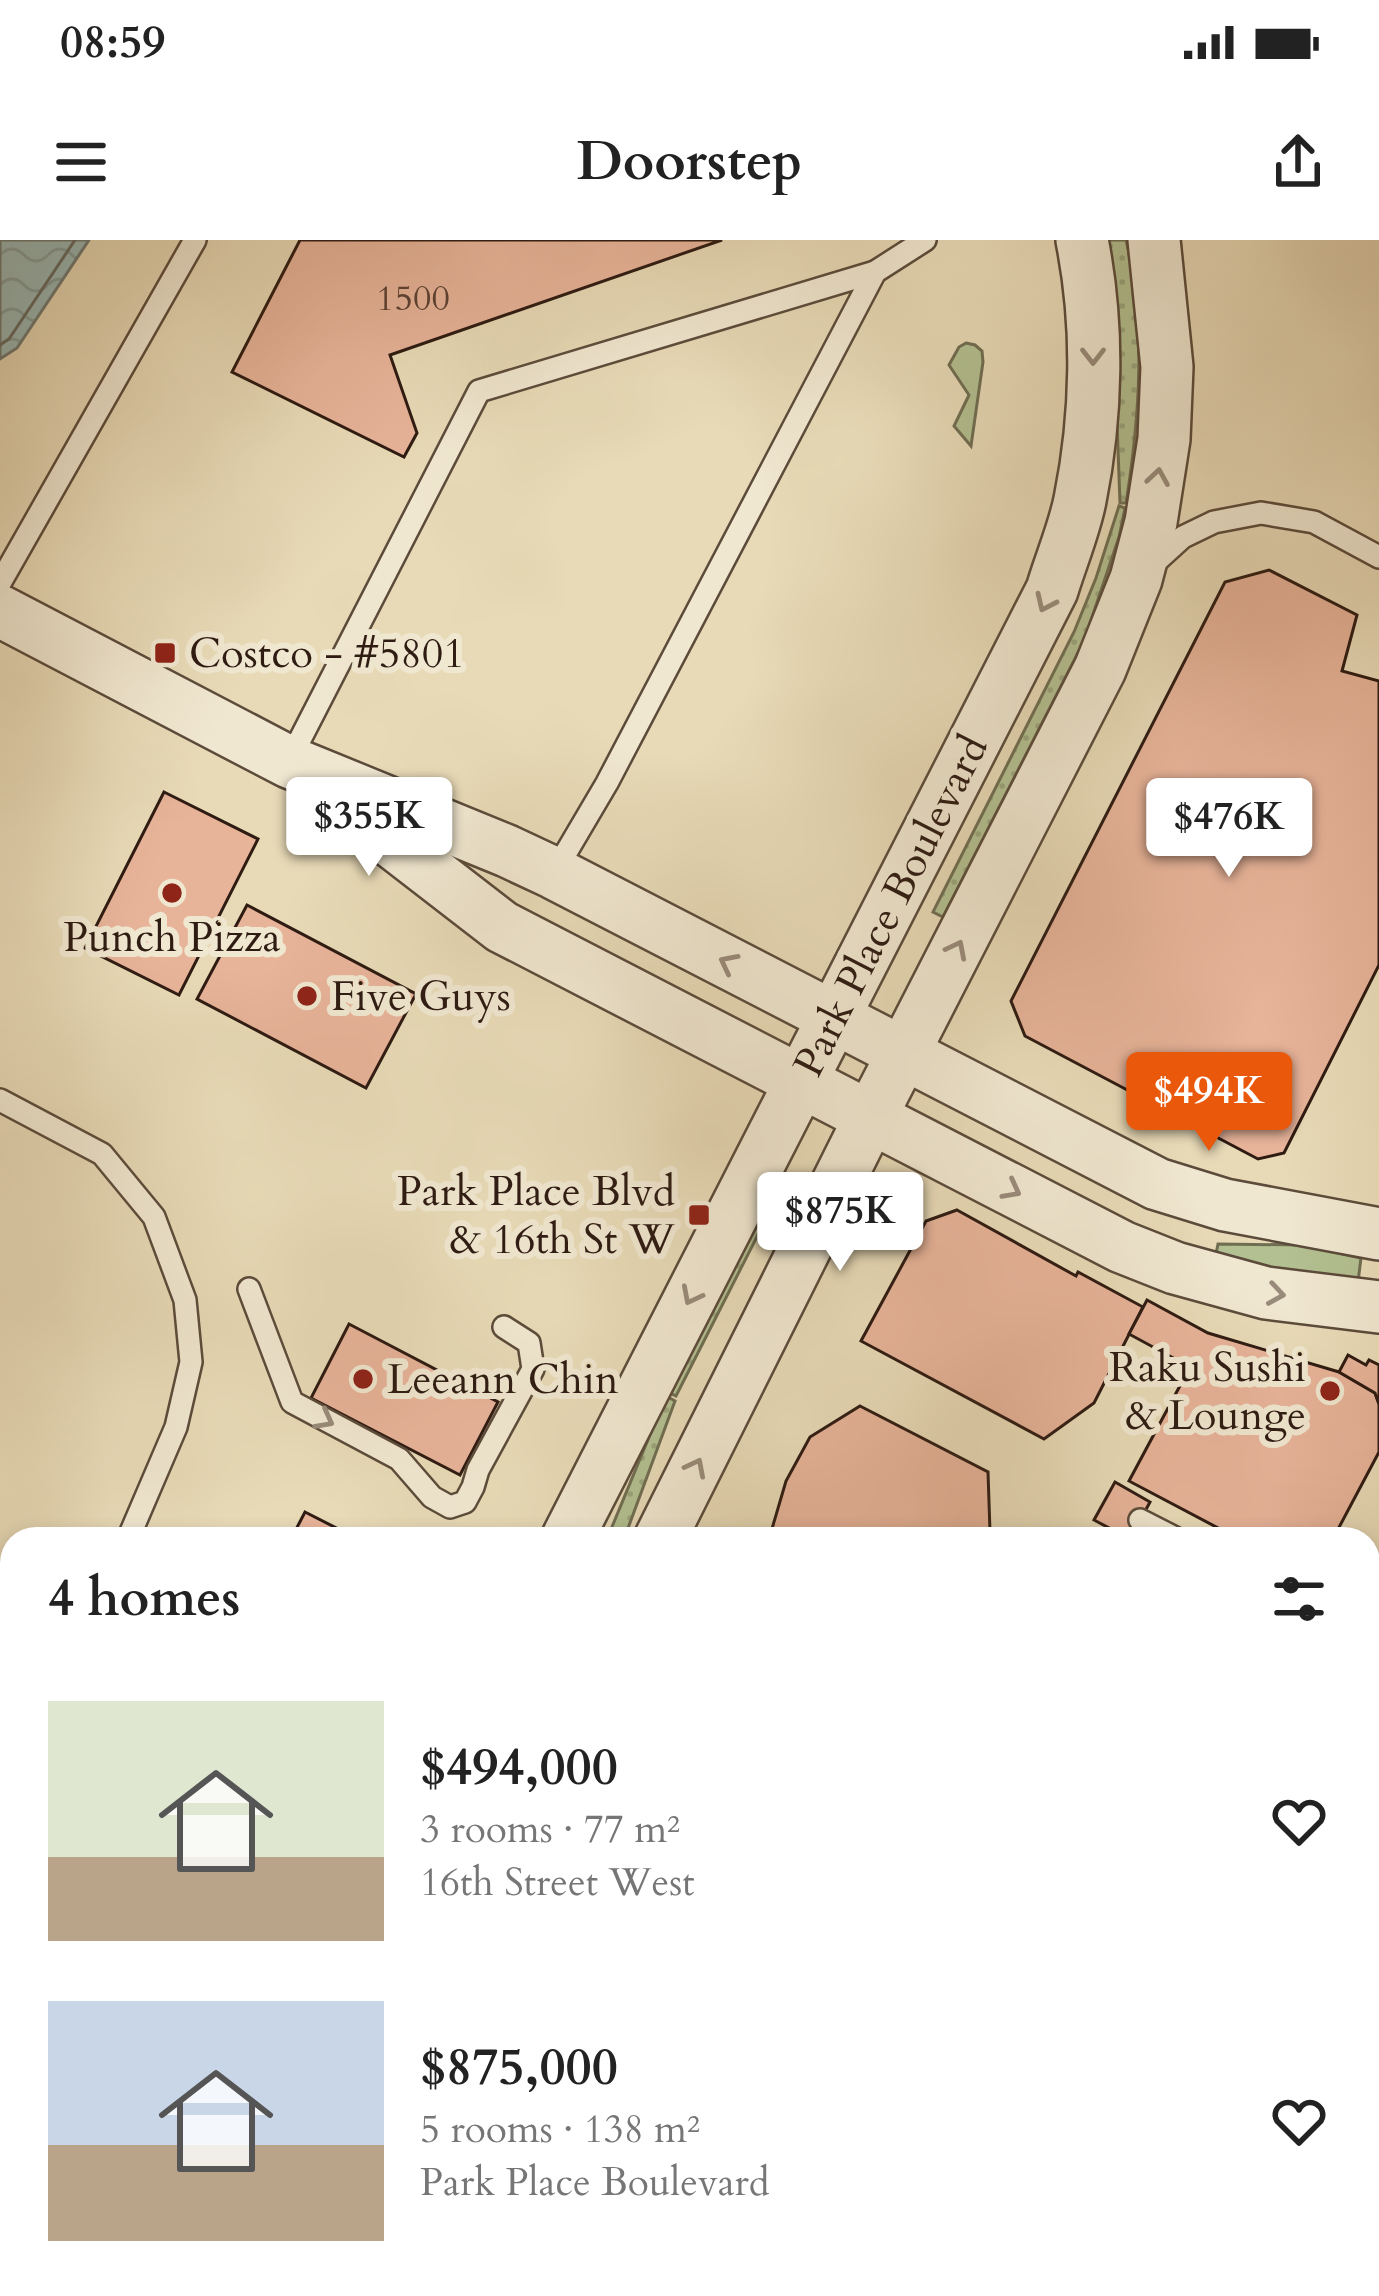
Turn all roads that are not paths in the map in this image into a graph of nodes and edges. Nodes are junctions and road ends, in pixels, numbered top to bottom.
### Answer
1 (196, 240) edge
2 (925, 240) edge
3 (1082, 240) edge
4 (1154, 240) edge
5 (875, 272) junction
6 (1379, 557) edge
7 (1136, 579) junction
8 (0, 583) edge
9 (0, 611) edge
10 (289, 762) junction
11 (554, 873) junction
12 (832, 1016) junction
13 (903, 1053) junction
14 (800, 1079) junction
15 (0, 1100) edge
16 (871, 1116) junction
17 (1379, 1234) edge
18 (249, 1289) dead end
19 (1379, 1307) edge
20 (504, 1327) dead end
21 (1140, 1520) dead end
22 (133, 1527) edge
23 (573, 1527) edge
24 (666, 1527) edge
25 (1154, 1527) edge

1 - 8 lane
2 - 5 lane
3 -> 12 street, Park Place Boulevard
7 -> 4 street, Park Place Boulevard
5 - 10 lane
5 - 11 lane
6 - 7 lane
13 -> 7 street, Park Place Boulevard
9 - 10 street
10 - 11 street
10 - 14 street
12 -> 11 street
12 - 13 street
12 - 14 street, Park Place Boulevard
13 - 16 street, Park Place Boulevard
13 - 17 street
14 - 16 street
14 -> 23 street, Park Place Boulevard
15 - 22 lane
16 -> 19 street
24 -> 16 street, Park Place Boulevard
18 -> 20 lane
21 - 25 lane

